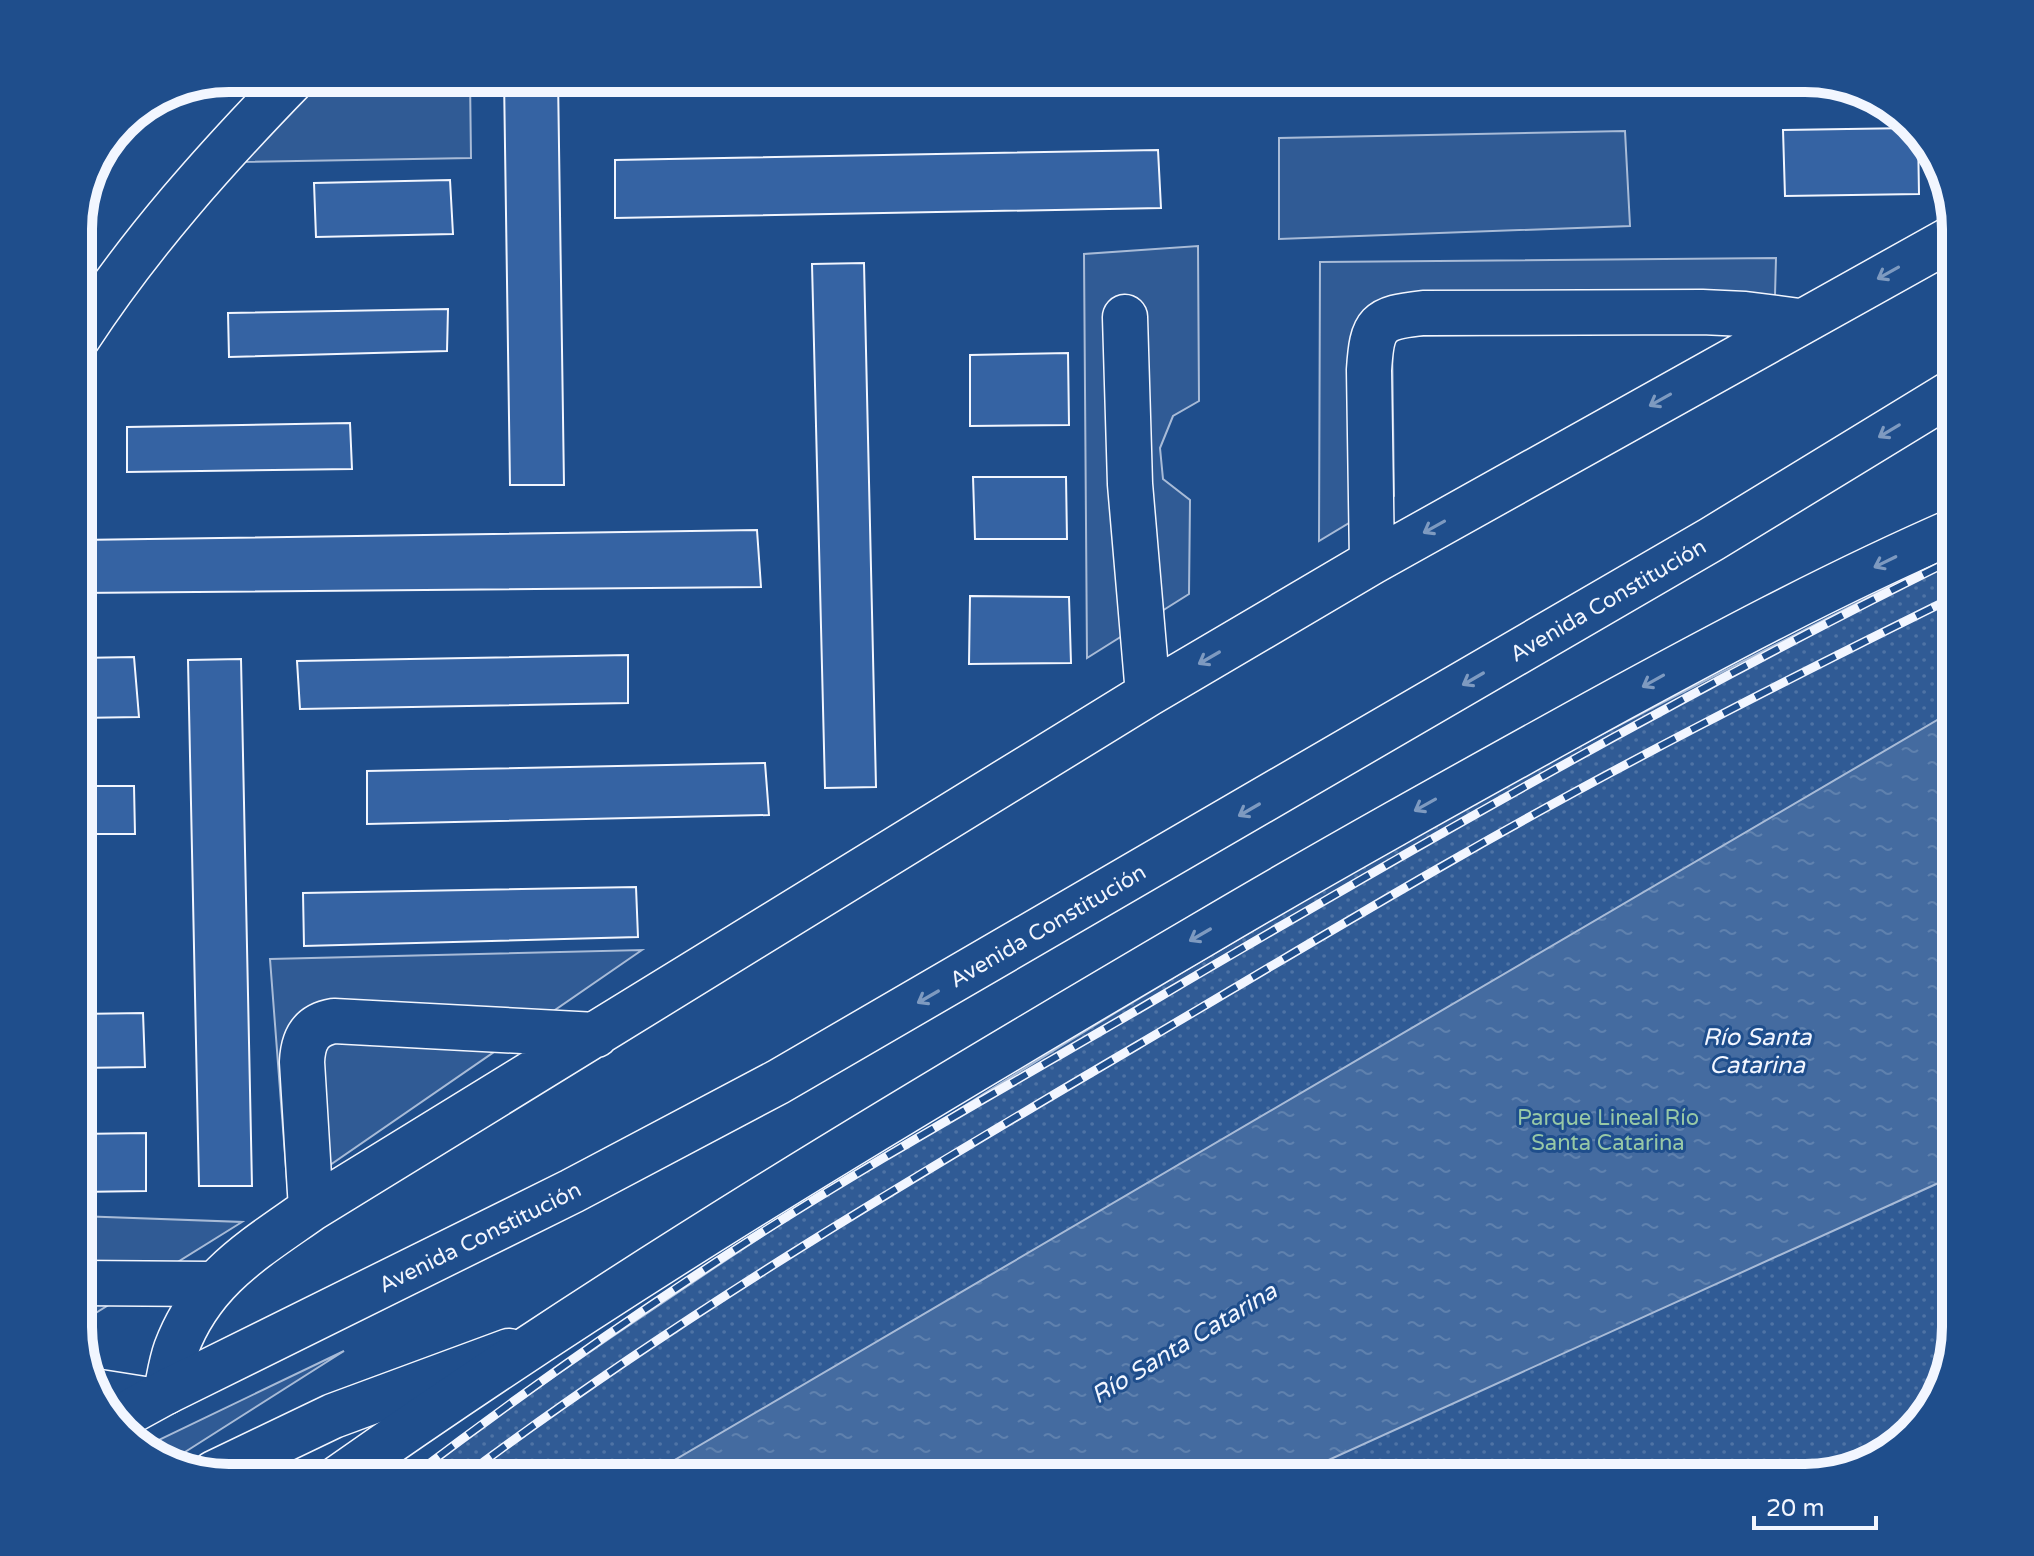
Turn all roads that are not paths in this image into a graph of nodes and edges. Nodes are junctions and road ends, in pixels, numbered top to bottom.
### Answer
1 (280, 92) edge
2 (1942, 238) edge
3 (1125, 317) dead end
4 (92, 319) edge
5 (1799, 321) junction
6 (1942, 399) edge
7 (1942, 536) edge
8 (1372, 562) junction
9 (1148, 694) junction
10 (596, 1035) junction
11 (311, 1209) junction
12 (92, 1283) edge
13 (213, 1284) junction
14 (545, 1338) junction
15 (111, 1396) edge
16 (144, 1404) edge
17 (233, 1464) edge
18 (359, 1464) edge

1 - 4 main road
2 -> 5 main road
3 - 9 main road
5 -> 8 main road
5 - 8 main road
6 -> 16 main road, Avenida Constitución
7 -> 14 main road
8 -> 9 main road
9 - 10 main road
10 - 11 main road
10 - 11 main road
11 - 13 main road
12 - 13 main road
13 - 16 main road
14 - 17 main road
14 - 18 main road
15 - 16 main road

